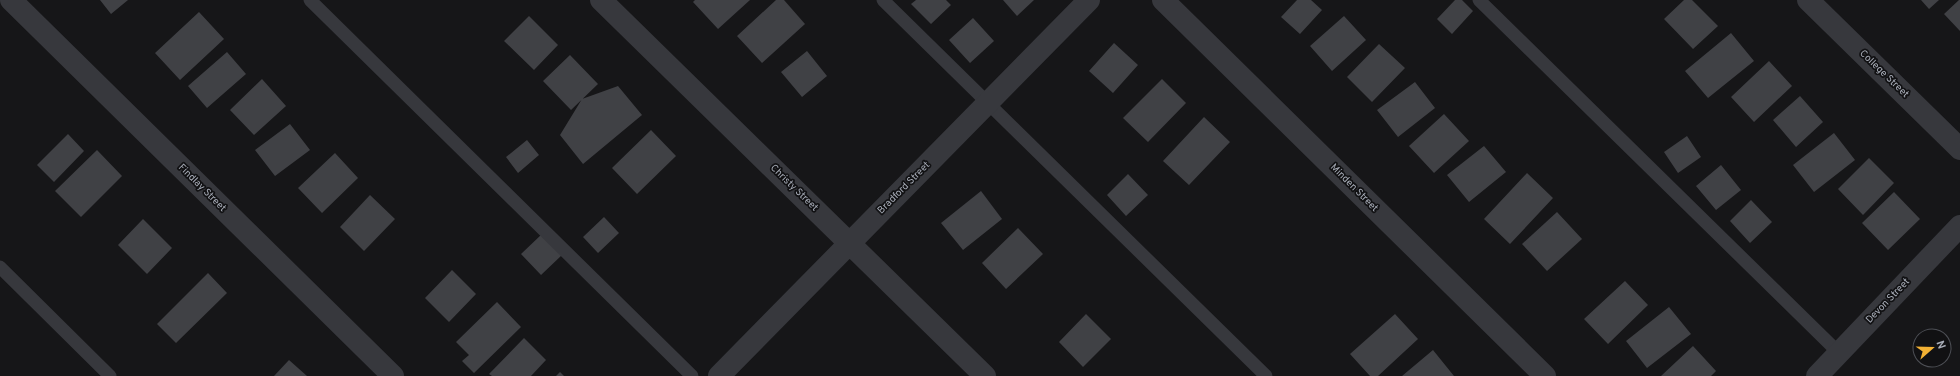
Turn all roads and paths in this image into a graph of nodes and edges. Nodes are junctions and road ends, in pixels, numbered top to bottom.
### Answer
1 (11, 0) edge
2 (310, 0) edge
3 (601, 0) edge
4 (883, 0) edge
5 (1089, 0) edge
6 (1163, 0) edge
7 (1479, 0) edge
8 (1808, 0) edge
9 (987, 103) junction
10 (1960, 149) edge
11 (1960, 226) edge
12 (850, 242) junction
13 (0, 267) edge
14 (1839, 353) junction
15 (110, 376) edge
16 (393, 376) edge
17 (692, 376) edge
18 (718, 376) edge
19 (985, 376) edge
20 (1266, 376) edge
21 (1545, 376) edge
22 (1817, 376) edge

1 - 16 street, Findlay Street
2 - 17 lane
3 - 12 street, Christy Street
4 - 9 lane
5 - 9 street, Bradford Street
6 - 21 street, Minden Street
7 - 14 lane
8 - 10 street, College Street
9 - 12 street, Bradford Street
9 - 20 lane
11 - 14 street, Devon Street
12 - 18 street, Bradford Street
12 - 19 street, Christy Street
13 - 15 lane
14 - 22 street, Devon Street

